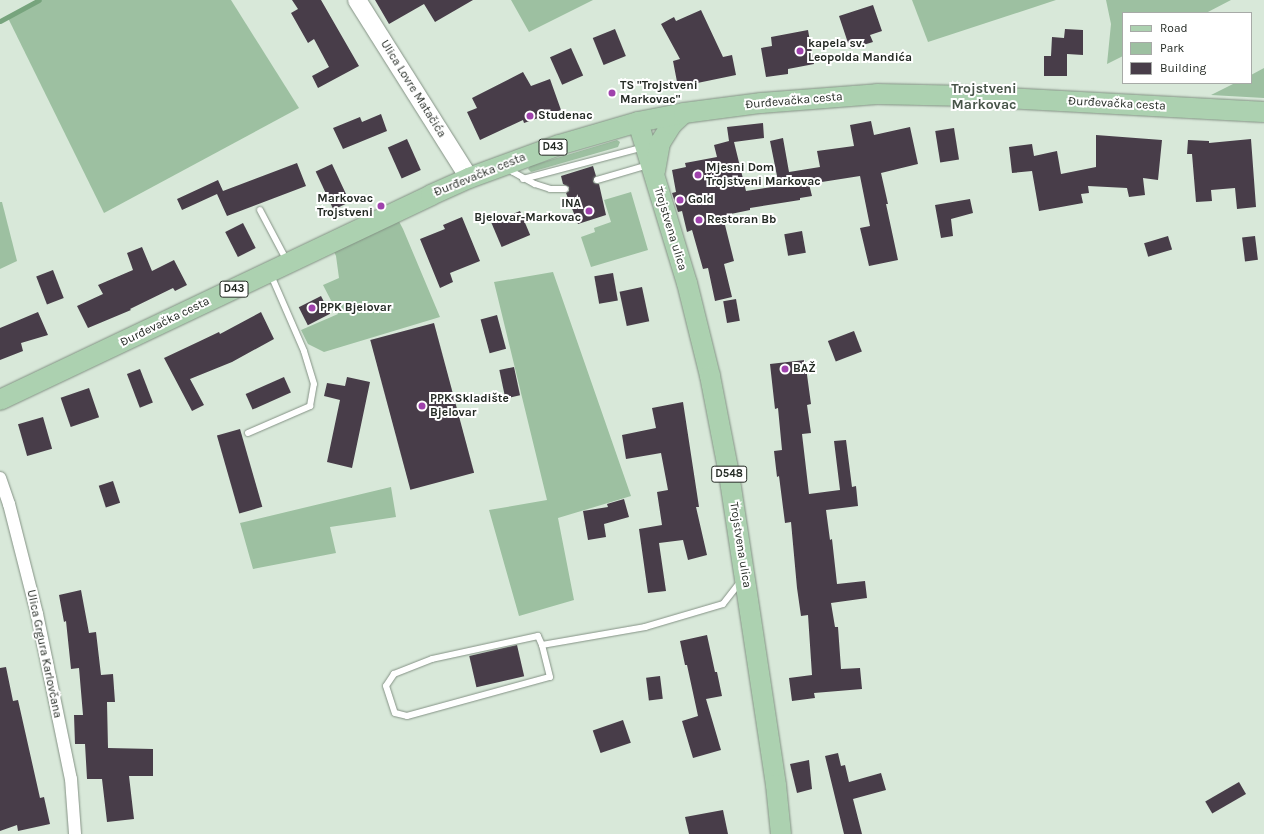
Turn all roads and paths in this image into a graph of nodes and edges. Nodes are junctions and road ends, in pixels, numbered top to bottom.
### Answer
1 (357, 0) edge
2 (1264, 112) edge
3 (684, 113) junction
4 (638, 122) junction
5 (650, 162) junction
6 (508, 164) junction
7 (469, 178) junction
8 (524, 179) junction
9 (597, 180) dead end
10 (564, 189) dead end
11 (260, 210) dead end
12 (288, 263) junction
13 (269, 272) junction
14 (0, 400) edge
15 (248, 433) dead end
16 (0, 478) edge
17 (745, 577) junction
18 (542, 645) junction
19 (75, 834) edge
20 (781, 834) edge

1 - 7 main road, Ulica Lovre Matačića
2 - 3 main road, Đurđevačka cesta / D43
3 - 4 main road, Đurđevačka cesta / D43
3 - 5 main road
4 - 5 main road, Trojstvena ulica / D548
4 - 6 main road, Đurđevačka cesta / D43
5 - 8 lane
5 - 9 lane
5 - 17 main road, Trojstvena ulica / D548
6 - 7 main road, Đurđevačka cesta / D43
6 - 8 lane
7 - 12 main road, Đurđevačka cesta / D43
8 - 10 lane
11 - 12 lane
12 - 13 main road, Đurđevačka cesta / D43
13 - 14 main road, Đurđevačka cesta / D43
13 - 15 lane
16 - 19 street, Ulica Grgura Karlovčana
17 - 18 lane
17 - 20 main road, Trojstvena ulica / D548
18 - 18 lane

